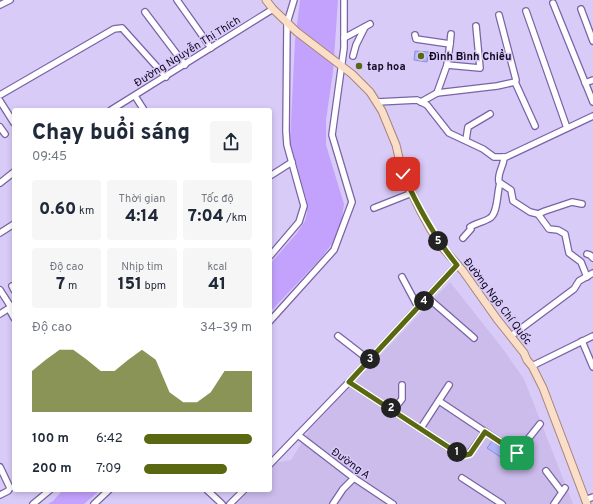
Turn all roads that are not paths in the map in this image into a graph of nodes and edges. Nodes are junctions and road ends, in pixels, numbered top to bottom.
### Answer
1 (10, 0) edge
2 (177, 0) edge
3 (266, 0) edge
4 (294, 0) edge
5 (344, 0) edge
6 (553, 3) dead end
7 (0, 5) edge
8 (273, 9) junction
9 (581, 9) dead end
10 (526, 11) dead end
11 (145, 12) dead end
12 (499, 15) dead end
13 (287, 23) junction
14 (476, 26) dead end
15 (451, 34) dead end
16 (415, 35) dead end
17 (344, 38) junction
18 (593, 41) edge
19 (450, 44) junction
20 (211, 48) junction
21 (353, 56) dead end
22 (339, 64) junction
23 (185, 65) junction
24 (447, 65) junction
25 (166, 77) junction
26 (593, 80) edge
27 (515, 82) junction
28 (585, 83) junction
29 (437, 93) junction
30 (0, 95) edge
31 (135, 96) junction
32 (0, 102) edge
33 (377, 102) junction
34 (421, 102) junction
35 (593, 102) edge
36 (114, 108) edge
37 (143, 108) edge
38 (490, 114) dead end
39 (593, 116) edge
40 (12, 120) edge
41 (535, 126) dead end
42 (0, 127) edge
43 (567, 128) junction
44 (5, 134) dead end
45 (466, 140) junction
46 (504, 157) junction
47 (292, 162) junction
48 (12, 174) edge
49 (272, 175) edge
50 (0, 183) edge
51 (500, 183) junction
52 (412, 193) junction
53 (582, 204) dead end
54 (374, 208) dead end
55 (538, 214) junction
56 (12, 225) edge
57 (0, 233) edge
58 (463, 238) dead end
59 (272, 254) edge
60 (587, 254) dead end
61 (593, 258) edge
62 (457, 265) junction
63 (593, 274) edge
64 (402, 277) dead end
65 (586, 277) junction
66 (0, 290) edge
67 (427, 297) junction
68 (11, 307) edge
69 (418, 307) junction
70 (0, 314) edge
71 (272, 318) edge
72 (338, 336) dead end
73 (511, 336) junction
74 (593, 336) edge
75 (474, 338) dead end
76 (582, 341) junction
77 (369, 360) junction
78 (532, 366) junction
79 (593, 367) edge
80 (349, 382) junction
81 (402, 385) dead end
82 (449, 385) dead end
83 (439, 401) junction
84 (394, 410) junction
85 (540, 424) dead end
86 (421, 428) junction
87 (485, 432) junction
88 (298, 435) junction
89 (517, 453) junction
90 (272, 462) edge
91 (511, 463) dead end
92 (1, 470) edge
93 (546, 471) dead end
94 (354, 478) junction
95 (462, 478) dead end
96 (48, 492) edge
97 (107, 492) edge
98 (209, 492) edge
99 (242, 492) edge
100 (0, 495) edge
101 (593, 497) edge
102 (586, 502) edge
103 (36, 503) edge
104 (94, 504) edge
105 (222, 504) edge
106 (230, 504) edge
107 (333, 504) edge
108 (394, 504) edge
109 (502, 504) edge
110 (554, 504) edge

1 - 7 street
2 - 20 street
3 - 8 main road, Đường Ngô Chí Quốc
4 - 13 street
5 - 17 street
6 - 28 street
8 - 13 main road, Đường Ngô Chí Quốc
8 - 20 street, Đường Nguyễn Thị Thích
9 - 18 street
10 - 43 street
11 - 23 street
12 - 27 street
13 - 22 main road, Đường Ngô Chí Quốc
13 - 47 street
14 - 24 street
15 - 19 street
16 - 19 street
17 - 21 street
17 - 22 street
19 - 24 street
20 - 23 street, Đường Nguyễn Thị Thích
22 - 33 main road, Đường Ngô Chí Quốc
22 - 71 street
23 - 25 street, Đường Nguyễn Thị Thích
24 - 29 street
25 - 30 street
25 - 31 street, Đường Nguyễn Thị Thích
26 - 28 street
27 - 29 street
27 - 41 street
28 - 35 street
29 - 34 street
31 - 36 street, Đường Nguyễn Thị Thích
31 - 37 street
32 - 40 street
33 - 34 street
33 - 52 main road, Đường Ngô Chí Quốc
34 - 45 street
38 - 45 street
39 - 43 street
42 - 44 street
43 - 46 street
45 - 46 street
46 - 51 street
47 - 49 street
47 - 59 street
48 - 50 street
51 - 55 street
51 - 58 street
52 - 54 street
52 - 62 main road, Đường Ngô Chí Quốc
53 - 55 street
55 - 65 street
56 - 57 street
60 - 61 street
62 - 67 street
62 - 73 main road, Đường Ngô Chí Quốc
63 - 65 street
64 - 69 street
65 - 73 street
66 - 68 street
67 - 69 street
67 - 75 street
68 - 70 street
69 - 77 street
72 - 77 street
73 - 78 main road, Đường Ngô Chí Quốc
74 - 76 street
76 - 78 street
76 - 79 street
77 - 80 street
78 - 102 main road, Đường Ngô Chí Quốc
80 - 84 street
80 - 88 street
81 - 84 street
82 - 83 street
83 - 86 street
83 - 87 street
84 - 86 street
85 - 89 street
86 - 87 street
87 - 89 street
88 - 90 street
88 - 94 street, Đường A
89 - 91 street
92 - 100 street
93 - 110 street
94 - 107 street
94 - 108 street, Đường A
95 - 109 street
96 - 103 street
97 - 104 street
98 - 105 street
99 - 106 street
101 - 102 street

